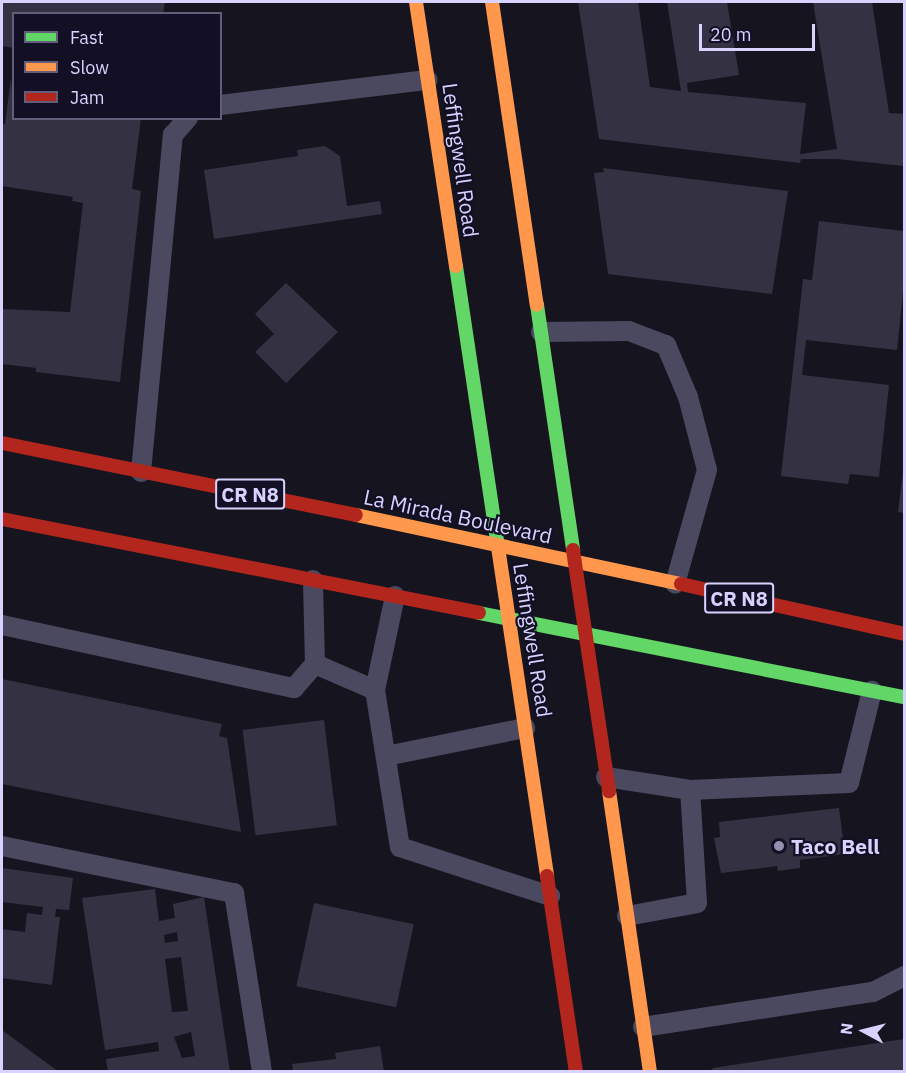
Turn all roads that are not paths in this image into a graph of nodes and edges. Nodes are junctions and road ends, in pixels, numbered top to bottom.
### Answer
1 (416, 2) edge
2 (492, 2) edge
3 (428, 80) junction
4 (222, 105) edge
5 (186, 120) edge
6 (540, 332) junction
7 (2, 443) edge
8 (141, 472) junction
9 (2, 519) edge
10 (497, 547) junction
11 (574, 560) junction
12 (313, 580) junction
13 (675, 584) junction
14 (395, 596) junction
15 (508, 618) junction
16 (2, 625) edge
17 (585, 632) junction
18 (904, 634) edge
19 (315, 664) junction
20 (375, 690) junction
21 (872, 691) junction
22 (904, 697) edge
23 (525, 728) junction
24 (386, 756) junction
25 (606, 777) junction
26 (690, 790) junction
27 (2, 846) edge
28 (550, 896) junction
29 (627, 916) junction
30 (904, 976) edge
31 (644, 1027) junction
32 (262, 1071) edge
33 (576, 1071) edge
34 (650, 1071) edge

1 - 3 main road, Leffingwell Road
2 - 6 main road
3 - 4 lane
3 - 10 main road, Leffingwell Road
5 - 8 lane
6 - 11 main road
6 - 13 lane
7 - 8 main road, La Mirada Boulevard / CR N8
8 - 10 main road, La Mirada Boulevard / CR N8
9 - 12 main road
10 - 11 main road, La Mirada Boulevard / CR N8
10 - 15 main road, Leffingwell Road
11 - 13 main road, La Mirada Boulevard / CR N8
11 - 17 main road
12 - 14 main road
12 - 19 lane
13 - 18 main road, La Mirada Boulevard / CR N8
14 - 15 main road
14 - 20 lane
15 - 17 main road
15 - 23 main road, Leffingwell Road
16 - 19 lane
17 - 21 main road
17 - 25 main road
19 - 20 lane
20 - 24 lane
21 - 22 main road
21 - 26 lane
23 - 24 lane
23 - 28 main road, Leffingwell Road
24 - 28 lane
25 - 26 lane
25 - 29 main road
26 - 29 lane
27 - 32 lane
28 - 33 main road, Leffingwell Road
29 - 31 main road
30 - 31 lane
31 - 34 main road

